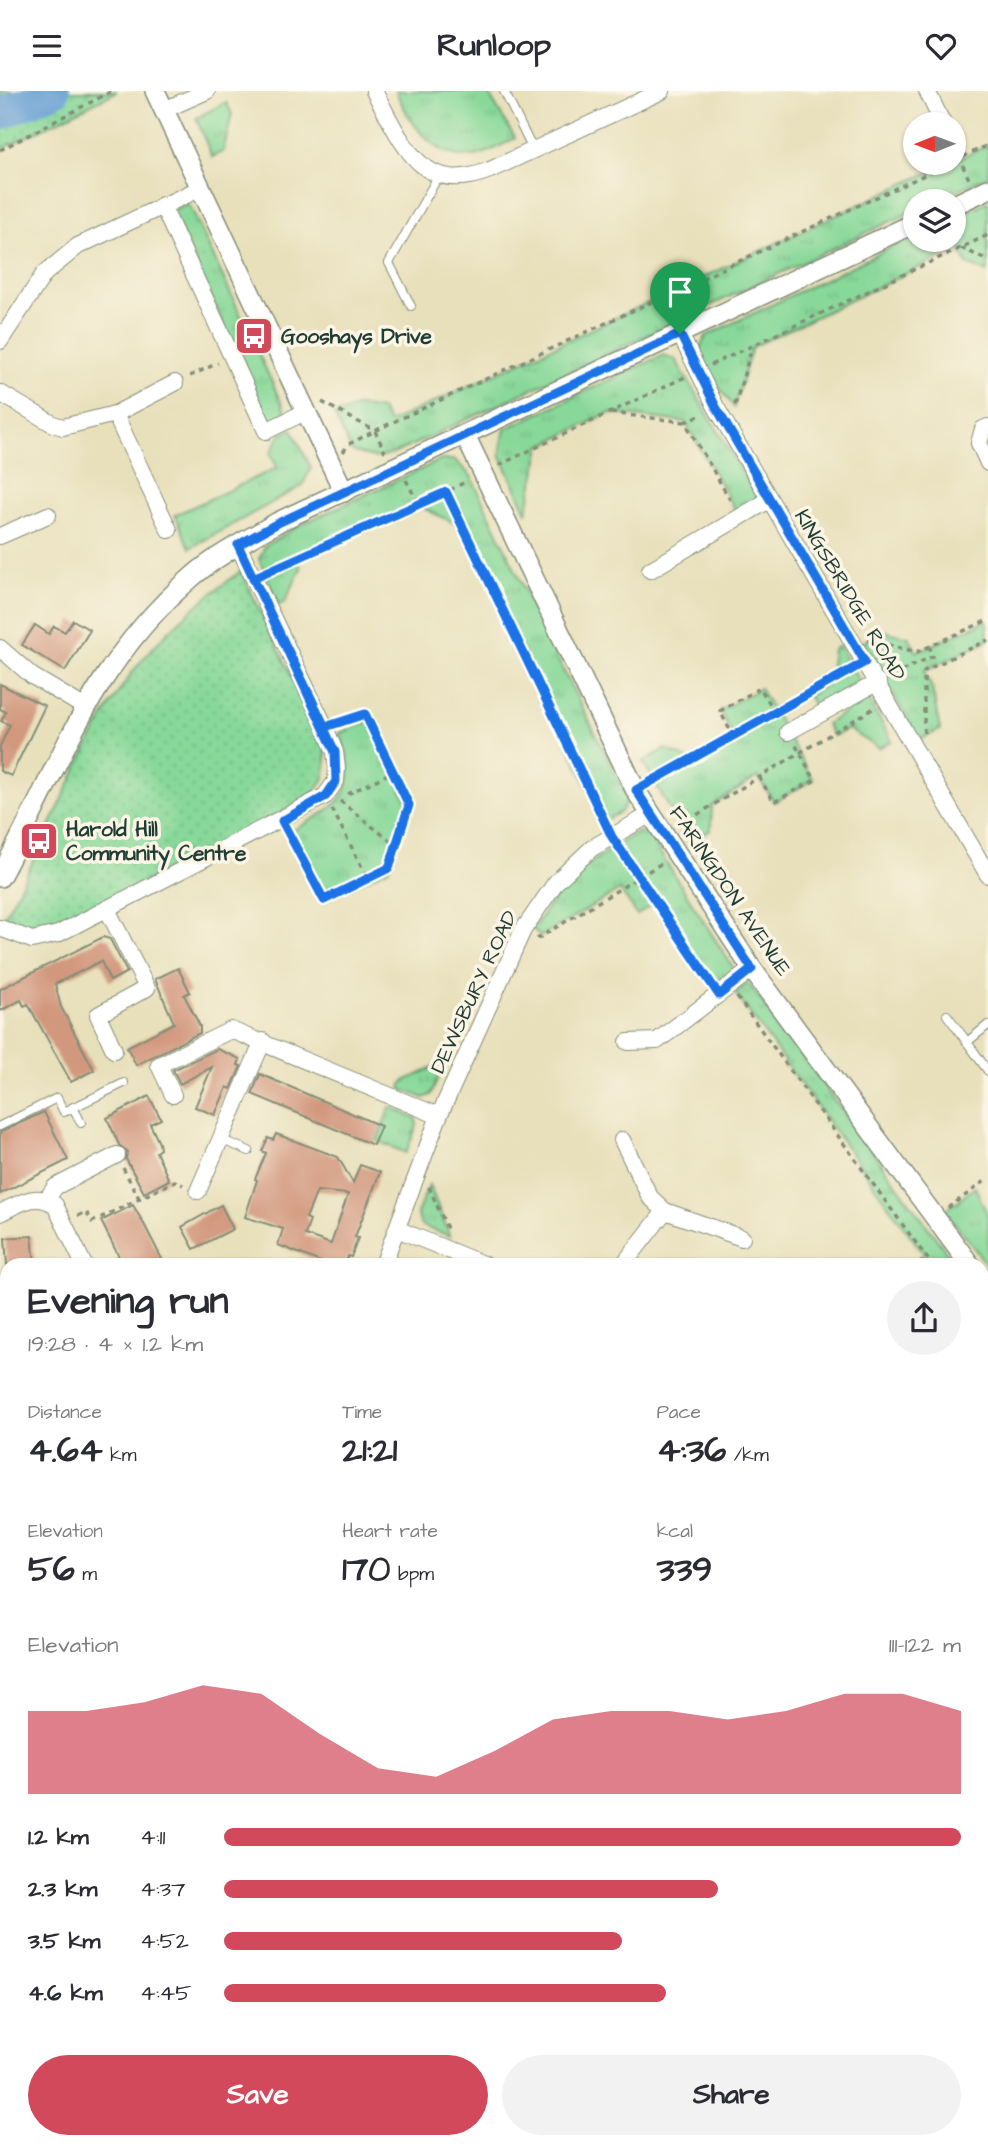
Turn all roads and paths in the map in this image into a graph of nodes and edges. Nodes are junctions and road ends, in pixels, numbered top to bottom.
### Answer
1 (112, 91) edge
2 (155, 91) edge
3 (207, 91) edge
4 (374, 91) edge
5 (504, 91) edge
6 (662, 91) edge
7 (927, 91) edge
8 (164, 110) junction
9 (937, 112) edge
10 (988, 145) edge
11 (533, 149) junction
12 (0, 150) edge
13 (966, 155) edge
14 (966, 174) edge
15 (439, 175) junction
16 (924, 175) edge
17 (201, 188) junction
18 (982, 192) edge
19 (966, 199) edge
20 (162, 205) junction
21 (903, 229) edge
22 (988, 235) edge
23 (966, 246) edge
24 (966, 250) edge
25 (953, 252) edge
26 (988, 260) edge
27 (411, 306) dead end
28 (680, 334) junction
29 (0, 341) edge
30 (751, 347) junction
31 (232, 356) junction
32 (697, 372) junction
33 (176, 383) joint
34 (0, 393) edge
35 (313, 406) junction
36 (609, 413) junction
37 (115, 414) junction
38 (988, 427) edge
39 (729, 430) junction
40 (374, 431) junction
41 (466, 435) junction
42 (340, 453) dead end
43 (988, 463) edge
44 (398, 465) junction
45 (483, 473) junction
46 (344, 492) junction
47 (446, 492) junction
48 (769, 500) junction
49 (420, 506) junction
50 (48, 516) dead end
51 (739, 517) junction
52 (169, 530) dead end
53 (0, 536) edge
54 (238, 545) junction
55 (650, 570) dead end
56 (253, 578) junction
57 (988, 620) edge
58 (849, 635) junction
59 (988, 641) edge
60 (929, 646) junction
61 (0, 648) edge
62 (933, 656) junction
63 (865, 662) junction
64 (938, 665) junction
65 (878, 682) junction
66 (888, 699) junction
67 (84, 707) junction
68 (777, 714) junction
69 (325, 727) junction
70 (788, 732) dead end
71 (734, 738) junction
72 (799, 752) junction
73 (924, 763) junction
74 (394, 772) junction
75 (759, 777) junction
76 (636, 790) junction
77 (326, 796) junction
78 (651, 814) junction
79 (282, 821) junction
80 (664, 835) junction
81 (612, 837) junction
82 (397, 846) junction
83 (676, 855) junction
84 (988, 876) edge
85 (0, 877) edge
86 (368, 879) junction
87 (638, 879) junction
88 (107, 909) junction
89 (0, 928) edge
90 (511, 954) junction
91 (752, 969) junction
92 (724, 991) junction
93 (947, 1015) dead end
94 (988, 1025) edge
95 (263, 1041) junction
96 (628, 1042) dead end
97 (967, 1042) junction
98 (114, 1050) dead end
99 (988, 1071) edge
100 (124, 1083) dead end
101 (173, 1095) dead end
102 (73, 1107) junction
103 (439, 1116) junction
104 (81, 1123) dead end
105 (0, 1126) edge
106 (220, 1139) junction
107 (622, 1140) dead end
108 (249, 1151) dead end
109 (117, 1156) joint
110 (420, 1165) junction
111 (988, 1179) edge
112 (198, 1191) joint
113 (47, 1199) junction
114 (140, 1200) junction
115 (665, 1211) junction
116 (0, 1213) edge
117 (934, 1218) junction
118 (63, 1222) junction
119 (397, 1229) junction
120 (742, 1238) dead end
121 (457, 1252) junction
122 (923, 1252) junction
123 (81, 1258) edge
124 (386, 1258) edge
125 (470, 1258) edge
126 (628, 1258) edge
127 (922, 1258) edge
128 (927, 1258) edge
129 (965, 1258) edge

1 - 12 path
2 - 8 street
3 - 8 street
4 - 15 street
5 - 11 lane
6 - 11 street
7 - 9 street
8 - 17 street
10 - 13 path
11 - 15 street
14 - 18 path
15 - 27 lane
16 - 40 path
17 - 20 street
17 - 35 street
18 - 19 street
20 - 29 street
20 - 31 street
21 - 28 street
22 - 23 path
24 - 26 path
25 - 30 path
28 - 32 street, KINGSBRIDGE ROAD
28 - 41 street
30 - 32 path
30 - 39 path
31 - 33 path
31 - 35 street
32 - 36 path
32 - 39 street, KINGSBRIDGE ROAD
33 - 37 street
34 - 37 street
35 - 40 path
35 - 46 street
36 - 45 path
36 - 51 path
37 - 52 street
38 - 43 street
39 - 48 street, KINGSBRIDGE ROAD
40 - 42 path
40 - 44 path
41 - 44 street
41 - 45 street, FARINGDON AVENUE
44 - 46 street
44 - 49 path
45 - 47 path
45 - 76 street, FARINGDON AVENUE
46 - 54 street
47 - 49 path
47 - 81 path
48 - 51 street
48 - 58 street, KINGSBRIDGE ROAD
49 - 56 path
50 - 53 street
51 - 55 street
54 - 56 street
54 - 67 street
56 - 69 street
57 - 60 path
58 - 60 path
58 - 63 street, KINGSBRIDGE ROAD
59 - 64 path
60 - 62 path
61 - 67 street
62 - 64 path
62 - 65 path
63 - 65 street, KINGSBRIDGE ROAD
63 - 68 path
64 - 73 path
65 - 66 street, KINGSBRIDGE ROAD
65 - 70 street
66 - 72 path
66 - 73 street, KINGSBRIDGE ROAD
67 - 85 street
68 - 71 path
68 - 71 path
69 - 74 path
69 - 77 street
71 - 76 path
72 - 75 path
72 - 75 path
73 - 84 street, KINGSBRIDGE ROAD
74 - 82 path
74 - 82 path
75 - 80 path
76 - 78 street, FARINGDON AVENUE
77 - 79 street
77 - 86 path
78 - 80 street, FARINGDON AVENUE
78 - 81 street, DEWSBURY ROAD
79 - 86 path
79 - 88 street
80 - 83 street, FARINGDON AVENUE
81 - 87 path
81 - 90 street, DEWSBURY ROAD
82 - 86 path
83 - 87 path
83 - 91 street, FARINGDON AVENUE
87 - 90 path
87 - 92 path
88 - 89 street
88 - 98 street
90 - 103 street, DEWSBURY ROAD
91 - 92 street
91 - 117 street, FARINGDON AVENUE
92 - 96 street
92 - 122 path
93 - 97 lane
94 - 97 lane
95 - 101 street
95 - 103 street
95 - 106 street
97 - 99 lane
100 - 102 lane
102 - 104 lane
102 - 105 lane
103 - 110 street, DEWSBURY ROAD
106 - 108 lane
106 - 112 street
107 - 115 street
109 - 113 street
109 - 114 path
110 - 119 street, DEWSBURY ROAD
110 - 121 path
111 - 117 path
112 - 114 path
113 - 116 street
113 - 118 street
114 - 118 path
115 - 120 street
115 - 126 street
117 - 129 street, FARINGDON AVENUE
118 - 123 street
119 - 121 street
119 - 124 street, DEWSBURY ROAD
121 - 125 street
122 - 127 path
122 - 128 path

